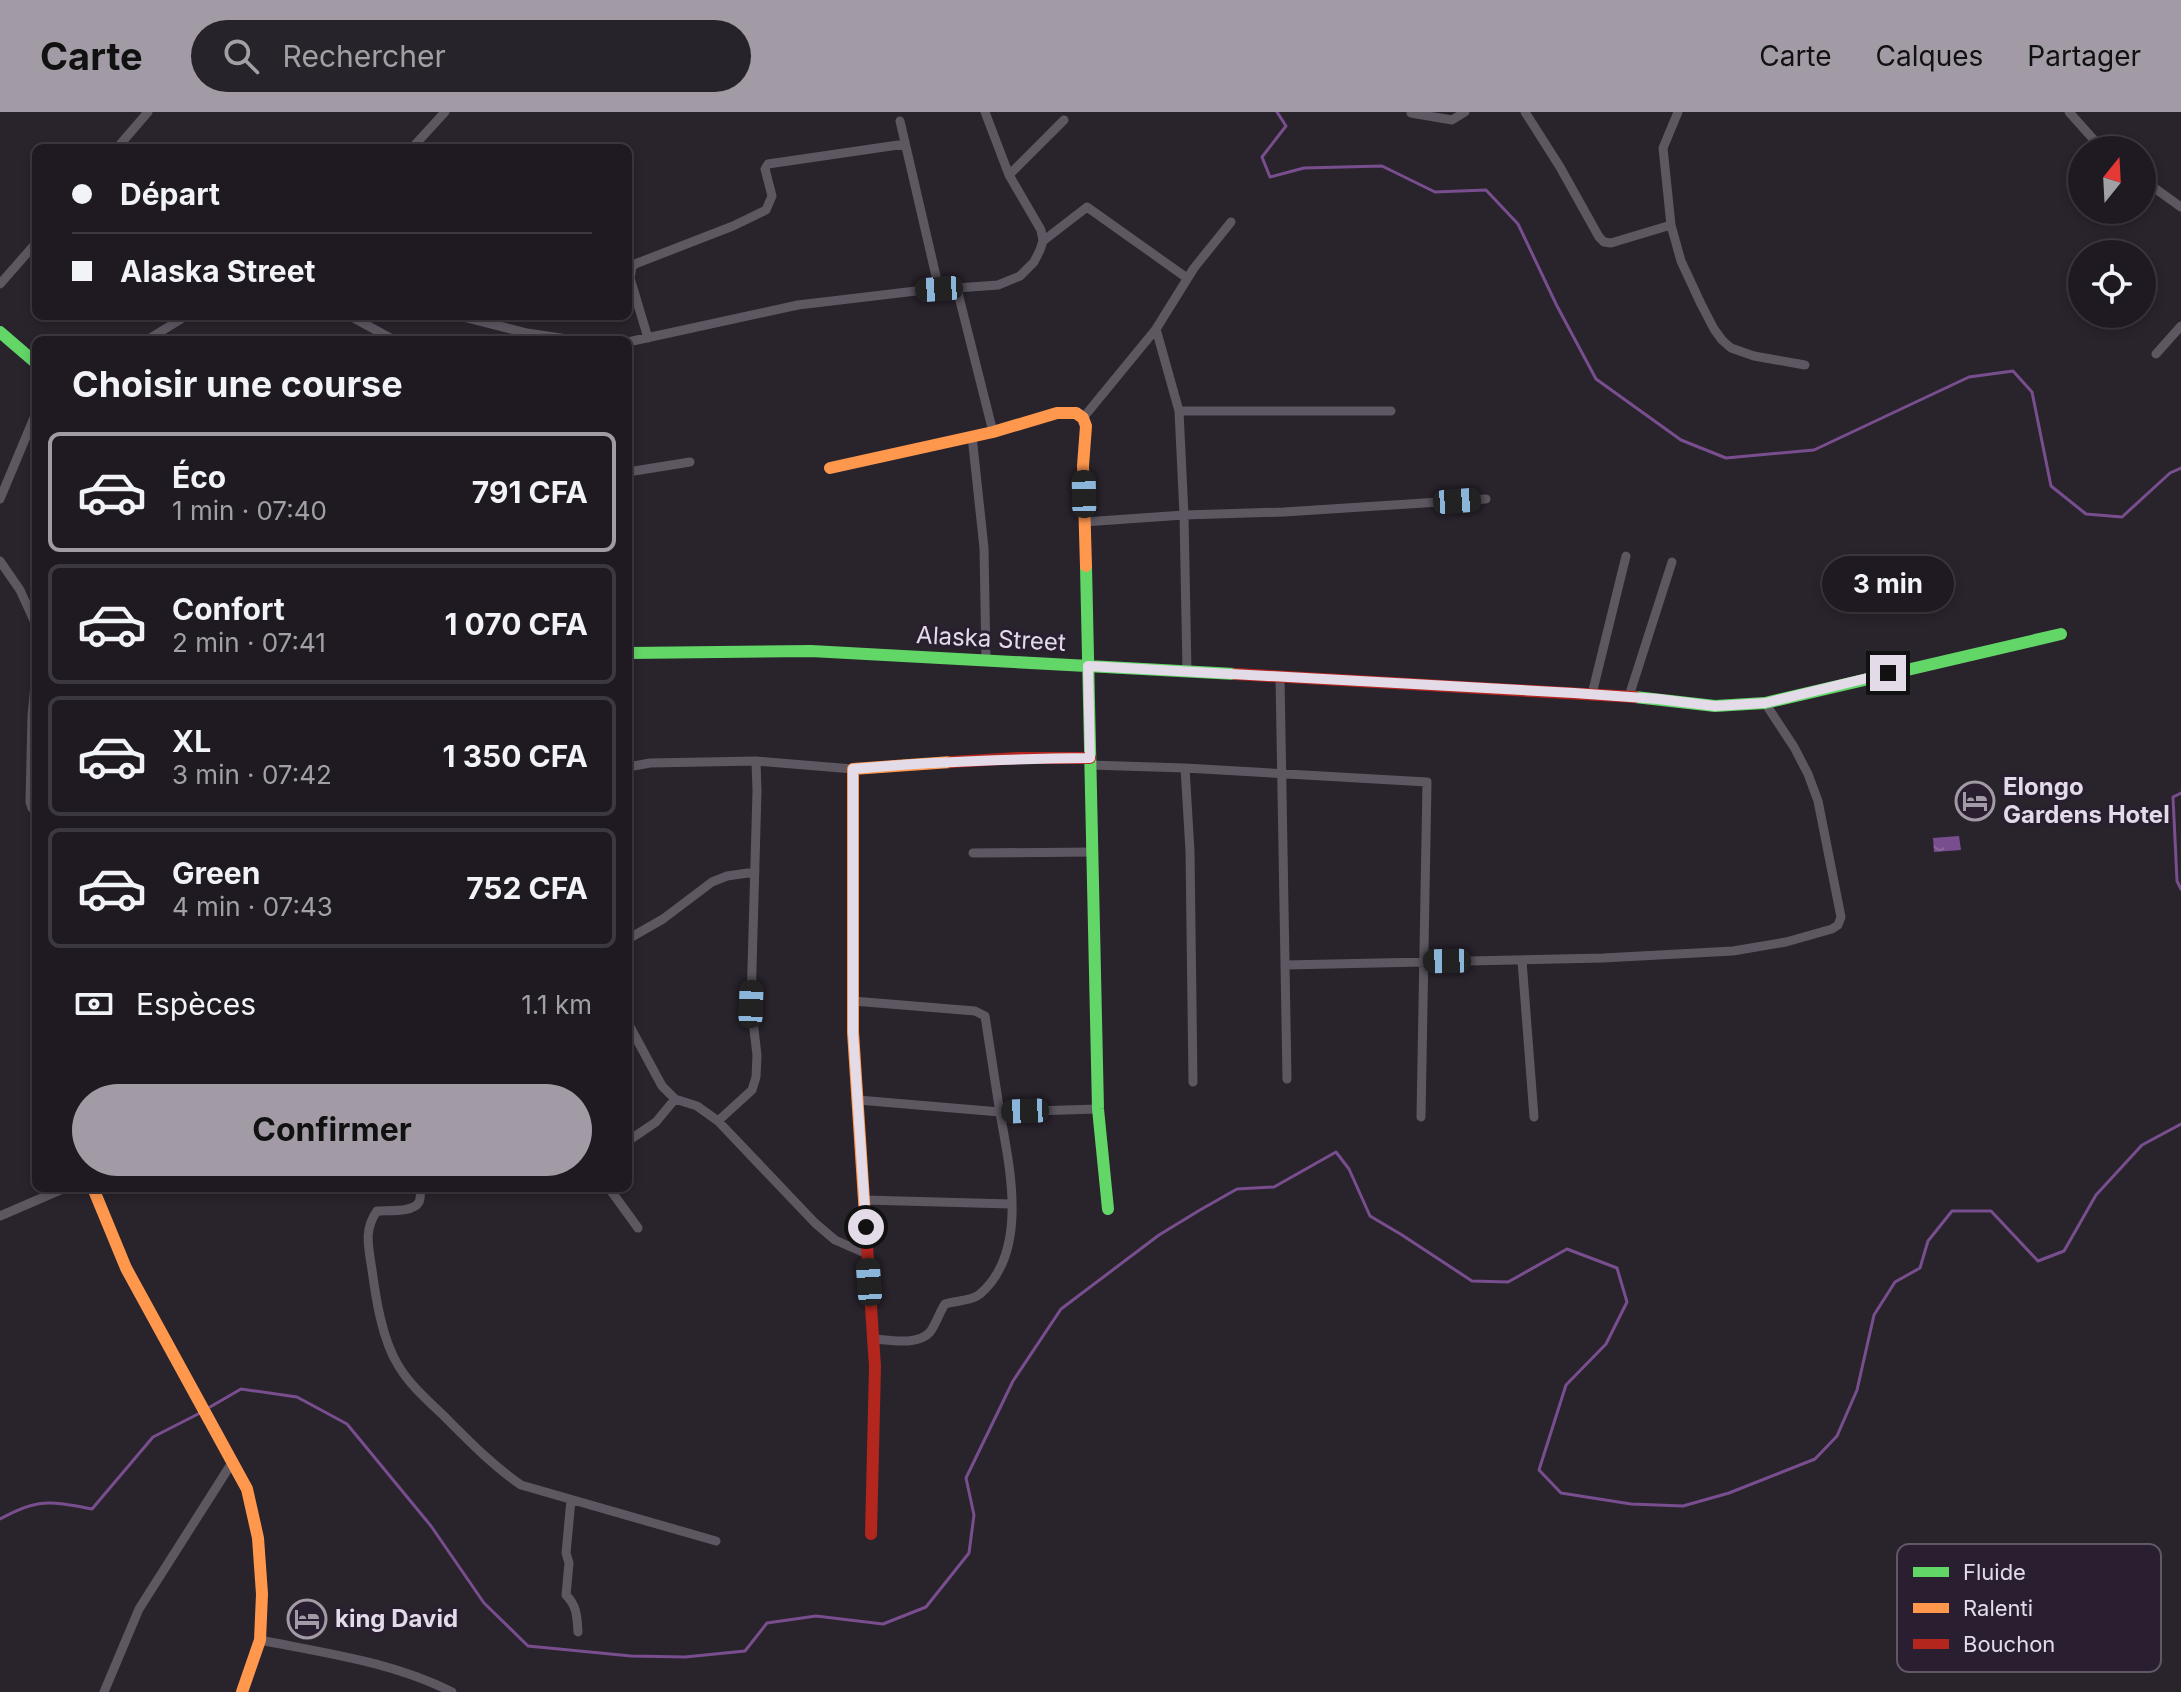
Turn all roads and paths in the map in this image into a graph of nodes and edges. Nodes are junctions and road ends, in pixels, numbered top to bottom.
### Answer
1 (148, 112) edge
2 (445, 112) edge
3 (985, 112) edge
4 (1465, 112) edge
5 (1525, 112) edge
6 (1678, 112) edge
7 (2069, 112) edge
8 (1411, 113) edge
9 (1064, 120) dead end
10 (900, 121) dead end
11 (2090, 136) edge
12 (120, 144) edge
13 (416, 144) edge
14 (905, 144) junction
15 (1009, 175) junction
16 (2156, 189) edge
17 (2181, 207) edge
18 (1231, 222) dead end
19 (1671, 225) junction
20 (1043, 241) junction
21 (32, 248) edge
22 (632, 267) edge
23 (1187, 278) junction
24 (0, 284) edge
25 (632, 285) edge
26 (939, 289) junction
27 (957, 289) junction
28 (180, 320) edge
29 (357, 320) edge
30 (475, 320) edge
31 (0, 321) edge
32 (2181, 326) edge
33 (1156, 329) junction
34 (0, 332) edge
35 (154, 336) edge
36 (387, 336) edge
37 (543, 336) edge
38 (648, 338) junction
39 (632, 341) edge
40 (32, 347) edge
41 (2156, 354) dead end
42 (32, 360) edge
43 (1805, 365) dead end
44 (1179, 411) junction
45 (1391, 411) dead end
46 (1083, 418) junction
47 (32, 423) edge
48 (993, 432) junction
49 (972, 436) junction
50 (690, 462) dead end
51 (830, 468) dead end
52 (632, 471) edge
53 (0, 499) edge
54 (1486, 499) dead end
55 (1184, 515) junction
56 (1084, 522) junction
57 (1626, 556) dead end
58 (0, 561) edge
59 (1672, 562) dead end
60 (32, 616) edge
61 (2061, 634) dead end
62 (632, 653) edge
63 (986, 660) junction
64 (1088, 666) junction
65 (1187, 672) junction
66 (1280, 677) junction
67 (1592, 694) junction
68 (1629, 696) junction
69 (1765, 703) junction
70 (32, 716) edge
71 (756, 761) junction
72 (1090, 761) junction
73 (632, 766) edge
74 (1185, 768) junction
75 (853, 769) junction
76 (1280, 775) junction
77 (32, 808) edge
78 (1093, 852) junction
79 (973, 853) dead end
80 (755, 872) junction
81 (632, 937) edge
82 (1425, 961) junction
83 (1522, 961) junction
84 (1285, 965) junction
85 (853, 1001) junction
86 (632, 1030) edge
87 (1287, 1079) dead end
88 (1193, 1082) dead end
89 (675, 1099) junction
90 (858, 1100) junction
91 (1098, 1109) junction
92 (1000, 1112) junction
93 (1421, 1117) dead end
94 (1534, 1117) dead end
95 (718, 1121) junction
96 (632, 1138) edge
97 (56, 1192) edge
98 (85, 1192) edge
99 (95, 1192) edge
100 (420, 1192) edge
101 (612, 1192) edge
102 (864, 1200) junction
103 (1011, 1204) junction
104 (1108, 1209) dead end
105 (0, 1216) edge
106 (638, 1228) dead end
107 (867, 1254) junction
108 (874, 1339) junction
109 (172, 1354) junction
110 (233, 1461) junction
111 (571, 1500) junction
112 (871, 1534) dead end
113 (716, 1541) dead end
114 (578, 1632) dead end
115 (260, 1640) junction
116 (104, 1692) edge
117 (242, 1692) edge
118 (452, 1692) edge

1 - 12 street
2 - 13 street
3 - 15 street
4 - 8 street
5 - 19 street
6 - 19 street
7 - 11 street
9 - 15 street
10 - 14 street
14 - 22 street
14 - 26 street
15 - 20 street
16 - 17 street
18 - 23 street
19 - 43 street
20 - 23 street
20 - 27 street
21 - 24 street
23 - 33 street
25 - 38 street
26 - 27 street
26 - 38 street
27 - 48 street
28 - 35 street
29 - 36 street
30 - 37 street
31 - 40 main road
32 - 41 street
33 - 44 street
33 - 46 street
34 - 42 main road
38 - 39 street
44 - 45 street
44 - 55 street
46 - 48 main road
46 - 56 main road
47 - 53 street
48 - 49 main road
49 - 51 main road
49 - 63 street
50 - 52 street
54 - 55 street
55 - 56 street
55 - 65 street
56 - 64 main road
57 - 67 street
58 - 60 street
59 - 68 street
61 - 69 main road, Alaska Street
62 - 63 main road, Alaska Street
63 - 64 main road, Alaska Street
64 - 65 main road, Alaska Street
64 - 72 main road
65 - 66 main road, Alaska Street
66 - 67 main road, Alaska Street
66 - 76 street
67 - 68 main road, Alaska Street
68 - 69 main road, Alaska Street
69 - 83 street
70 - 77 street
71 - 73 street
71 - 75 street
71 - 80 street
72 - 74 street
72 - 75 main road
72 - 78 main road
74 - 76 street
74 - 88 street
75 - 85 main road
76 - 82 street
76 - 84 street
78 - 79 street
78 - 91 main road
80 - 81 street
80 - 95 street
82 - 83 street
82 - 84 street
82 - 93 street
83 - 94 street
84 - 87 street
85 - 90 main road
85 - 92 street
86 - 89 street
89 - 95 street
89 - 96 street
90 - 92 street
90 - 102 main road
91 - 92 street
91 - 104 main road
92 - 103 street
95 - 107 street
97 - 105 street
98 - 109 main road
99 - 109 main road
100 - 111 street
101 - 106 street
102 - 103 street
102 - 107 main road
103 - 108 street
107 - 108 main road
108 - 112 main road
109 - 110 main road
110 - 115 main road
110 - 116 street
111 - 113 street
111 - 114 street
115 - 117 main road
115 - 118 street

